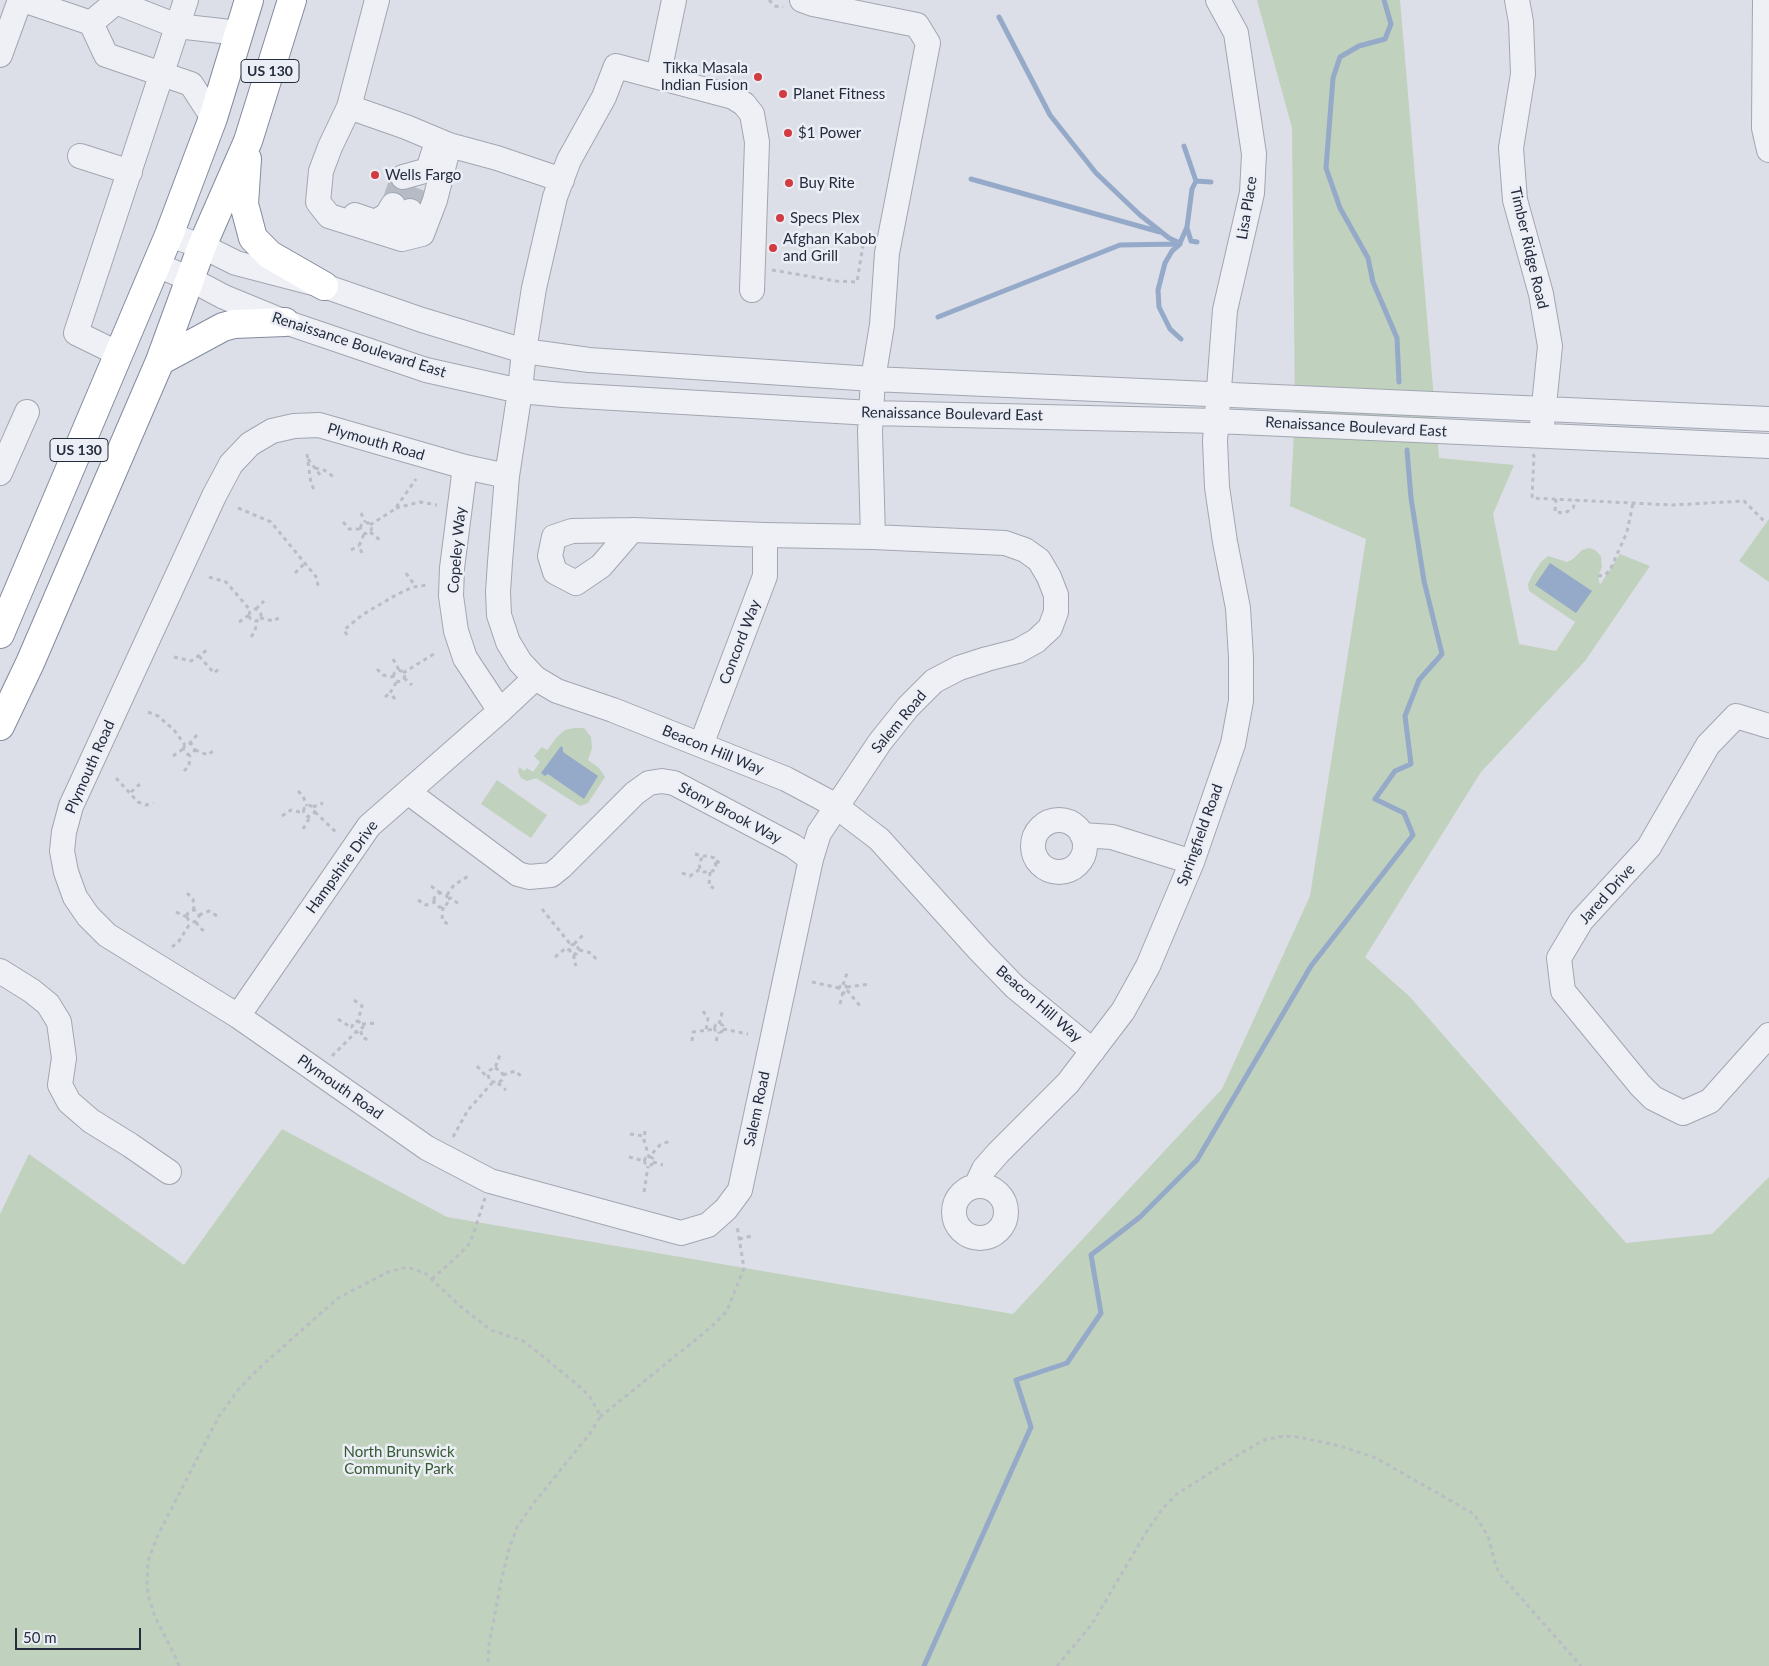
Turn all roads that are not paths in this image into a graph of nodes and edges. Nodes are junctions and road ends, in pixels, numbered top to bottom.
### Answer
1 (22, 0) edge
2 (186, 0) edge
3 (249, 0) edge
4 (292, 0) edge
5 (377, 0) edge
6 (674, 0) edge
7 (802, 0) edge
8 (1218, 0) edge
9 (1516, 0) edge
10 (1765, 0) edge
11 (91, 23) junction
12 (177, 26) junction
13 (239, 33) junction
14 (0, 55) edge
15 (162, 74) junction
16 (658, 78) junction
17 (349, 108) junction
18 (213, 118) junction
19 (248, 141) junction
20 (444, 142) junction
21 (1769, 150) edge
22 (80, 156) dead end
23 (130, 172) junction
24 (418, 179) tunnel mouth
25 (562, 180) junction
26 (318, 202) junction
27 (398, 216) dead end
28 (169, 235) junction
29 (202, 246) junction
30 (157, 265) junction
31 (190, 279) junction
32 (324, 286) junction
33 (752, 290) dead end
34 (285, 322) junction
35 (524, 352) junction
36 (119, 354) junction
37 (160, 361) junction
38 (874, 379) junction
39 (520, 391) junction
40 (1220, 394) junction
41 (1544, 410) junction
42 (27, 412) dead end
43 (872, 413) junction
44 (1769, 419) edge
45 (1217, 421) junction
46 (1535, 444) junction
47 (1769, 446) edge
48 (465, 467) junction
49 (0, 474) edge
50 (507, 476) junction
51 (632, 530) dead end
52 (765, 535) junction
53 (872, 537) junction
54 (0, 634) edge
55 (535, 678) junction
56 (500, 711) junction
57 (0, 726) edge
58 (1769, 726) edge
59 (701, 745) junction
60 (408, 792) junction
61 (836, 807) junction
62 (1082, 835) dead end
63 (811, 859) junction
64 (1192, 862) junction
65 (0, 971) edge
66 (238, 1016) junction
67 (1769, 1035) edge
68 (1093, 1051) junction
69 (169, 1172) dead end
70 (976, 1186) dead end
71 (681, 1233) joint

1 - 11 street
1 - 14 street
2 - 12 street
3 - 13 highway, US 130
4 - 19 highway, US 130
5 - 17 street
6 - 16 street
7 - 38 street
8 - 40 street, Lisa Place
9 - 41 street, Timber Ridge Road
10 - 21 street
11 - 12 street
11 - 15 street
12 - 13 street
12 - 15 street
13 - 18 highway, US 130
15 - 18 street
15 - 23 street
16 - 25 street, Beacon Hill Way
16 - 33 street
17 - 20 street
17 - 26 street
18 - 28 highway, US 130
19 - 29 highway, US 130
19 - 32 highway
20 - 24 street
20 - 25 street
20 - 26 street
22 - 23 street
23 - 36 street
25 - 35 street, Beacon Hill Way
26 - 27 street
28 - 29 street, Renaissance Boulevard East
28 - 30 highway, US 130
29 - 31 highway, US 130
29 - 32 street, Renaissance Boulevard East
30 - 31 street, Renaissance Boulevard East
30 - 36 highway, US 130
31 - 34 street, Renaissance Boulevard East
31 - 37 highway, US 130
32 - 35 street, Renaissance Boulevard East
34 - 37 highway
34 - 39 street, Renaissance Boulevard East
35 - 38 street, Renaissance Boulevard East
35 - 39 street, Beacon Hill Way
36 - 54 highway, US 130
37 - 57 highway, US 130
38 - 40 street, Renaissance Boulevard East
38 - 43 street
39 - 43 street, Renaissance Boulevard East
39 - 50 street, Beacon Hill Way
40 - 41 street, Renaissance Boulevard East
40 - 45 street, Lisa Place
41 - 44 street, Renaissance Boulevard East
41 - 46 street, Timber Ridge Road
42 - 49 street
43 - 45 street, Renaissance Boulevard East
43 - 53 street
45 - 46 street, Renaissance Boulevard East
45 - 64 street, Springfield Road
46 - 47 street, Renaissance Boulevard East
48 - 50 street, Plymouth Road
48 - 56 street, Copeley Way
48 - 66 street, Plymouth Road
50 - 55 street, Beacon Hill Way
51 - 52 street, Salem Road
52 - 53 street, Salem Road
52 - 59 street, Concord Way
53 - 61 street, Salem Road
55 - 56 street, Hampshire Drive
55 - 59 street, Beacon Hill Way
56 - 60 street, Hampshire Drive
58 - 67 street, Jared Drive
59 - 61 street, Beacon Hill Way
60 - 63 street, Stony Brook Way
60 - 66 street, Hampshire Drive
61 - 63 street, Salem Road
61 - 68 street, Beacon Hill Way
62 - 64 street
63 - 71 street, Salem Road
64 - 68 street, Springfield Road
65 - 69 street
66 - 71 street, Plymouth Road
68 - 70 street, Springfield Road

